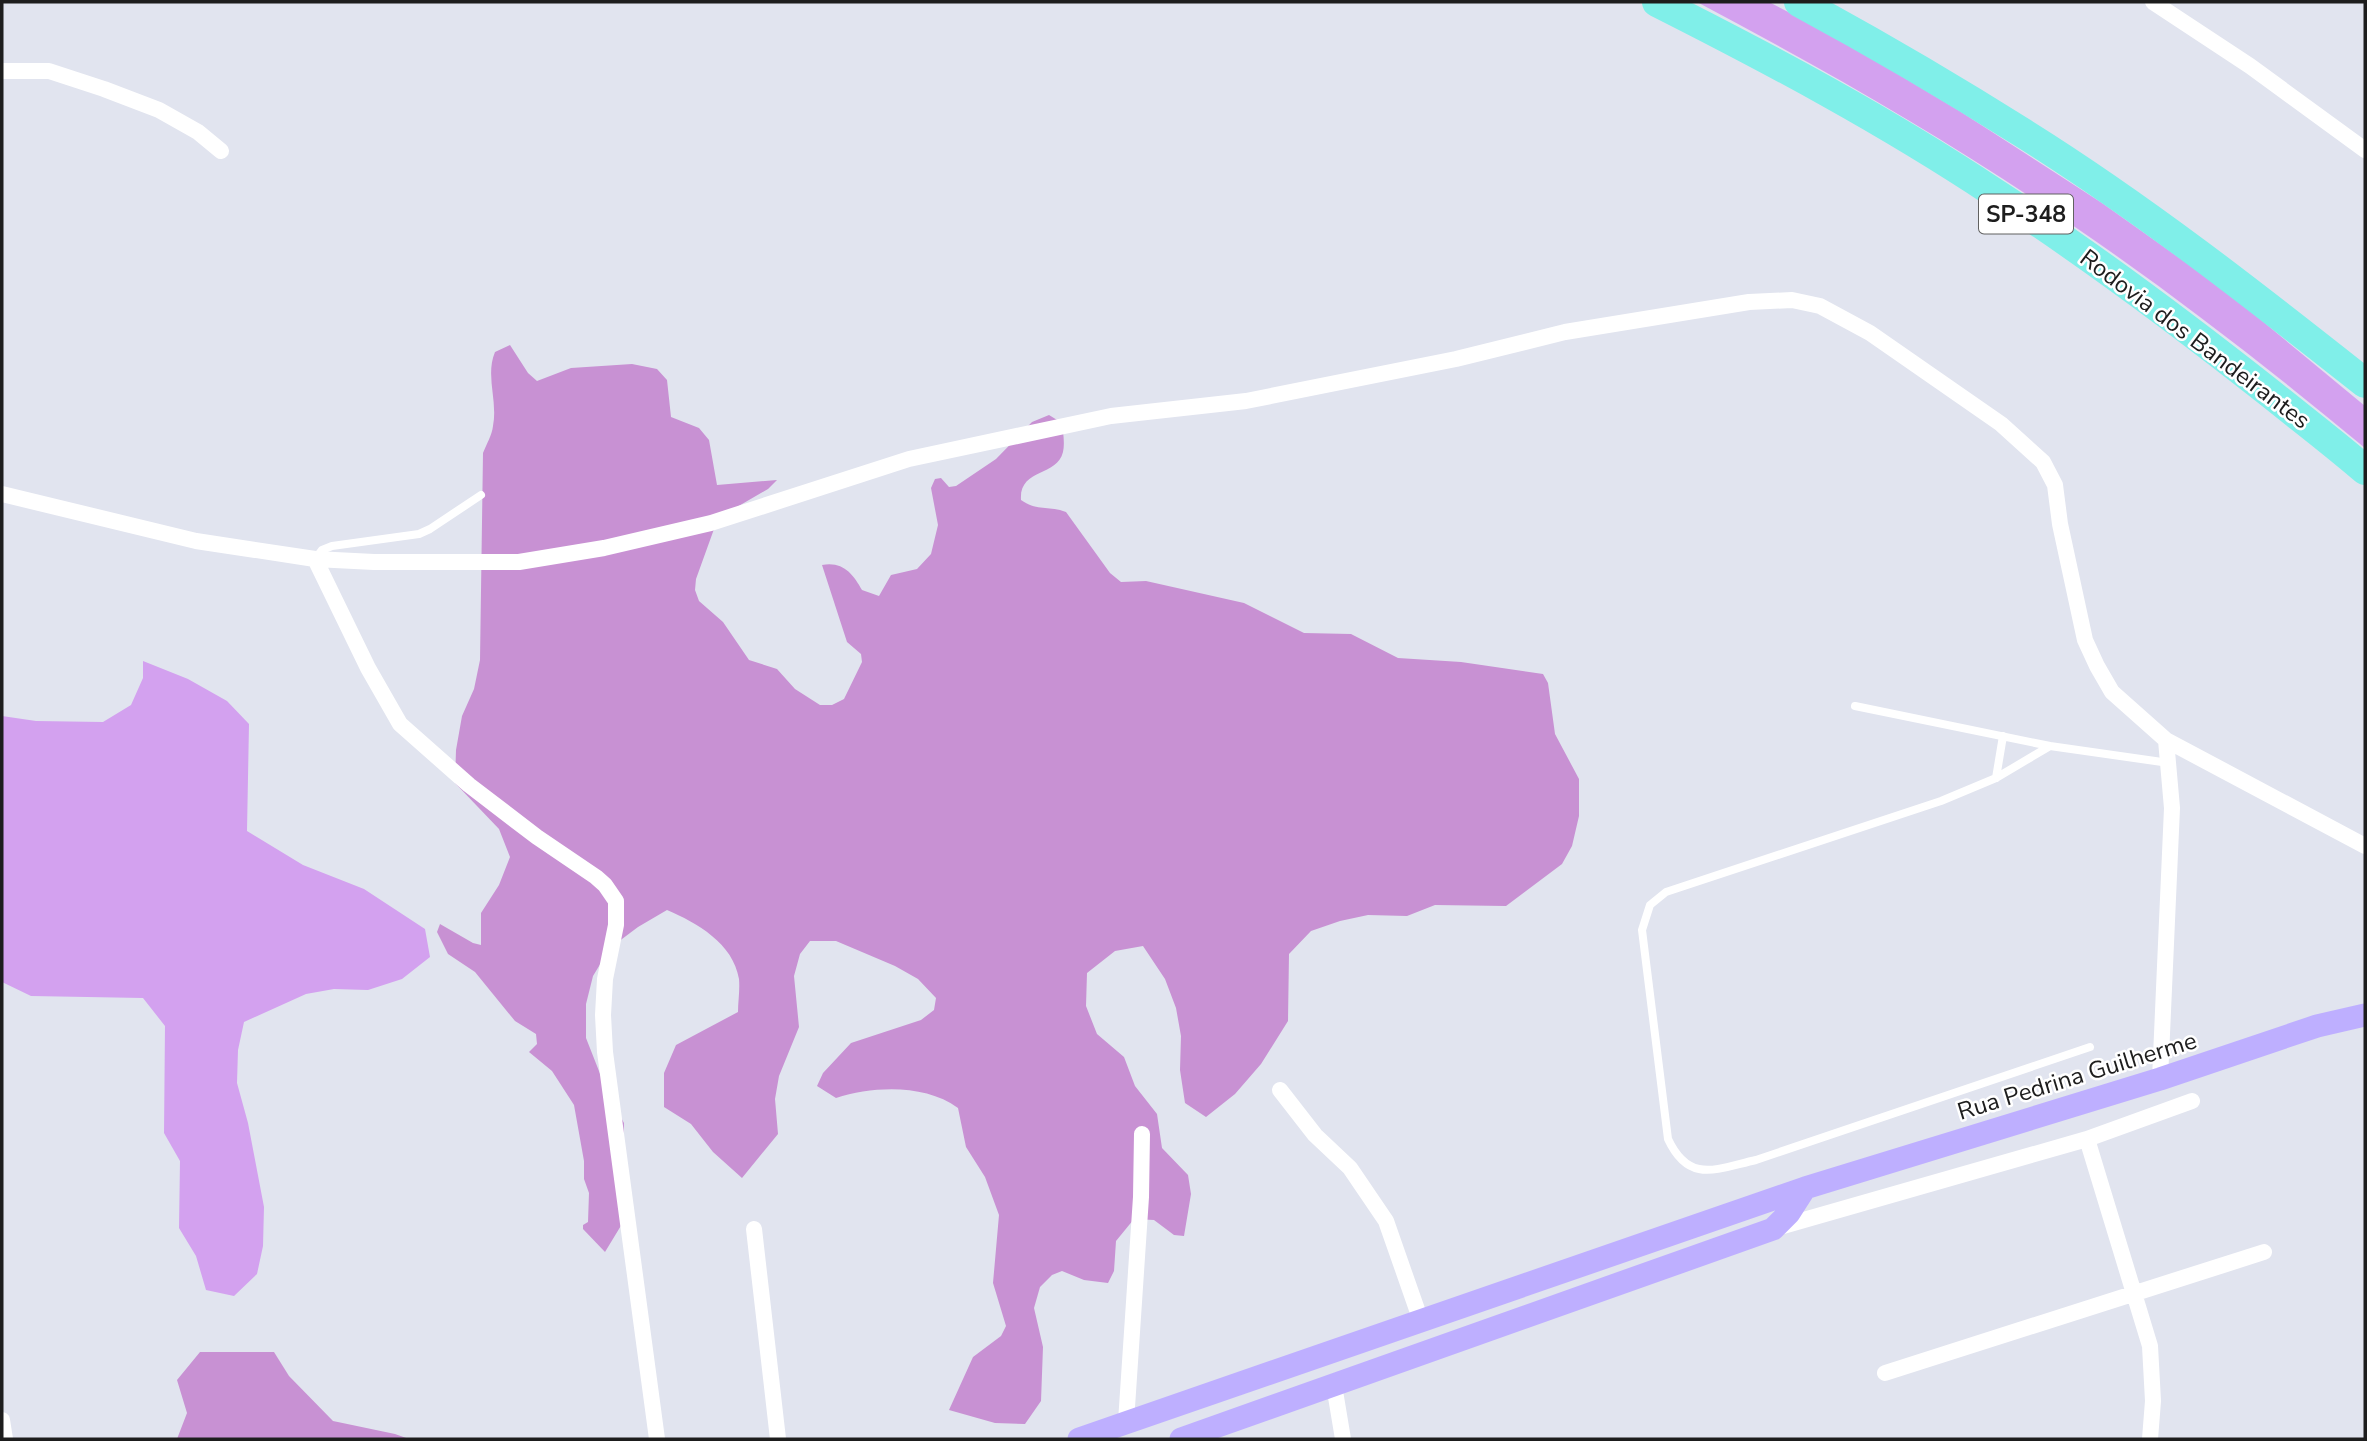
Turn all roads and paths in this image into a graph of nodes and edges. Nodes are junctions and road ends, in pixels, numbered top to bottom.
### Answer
1 (1657, 2) edge
2 (1799, 2) edge
3 (2153, 2) edge
4 (2, 71) edge
5 (221, 150) dead end
6 (2365, 150) edge
7 (2365, 383) edge
8 (2363, 472) edge
9 (2, 494) edge
10 (481, 495) dead end
11 (315, 559) junction
12 (1854, 706) dead end
13 (2003, 736) junction
14 (2166, 740) junction
15 (2050, 746) junction
16 (2169, 763) junction
17 (1996, 778) junction
18 (2365, 846) edge
19 (2365, 1015) edge
20 (2090, 1047) dead end
21 (2160, 1079) junction
22 (1280, 1090) dead end
23 (2192, 1101) dead end
24 (1142, 1133) dead end
25 (2087, 1139) junction
26 (1805, 1188) junction
27 (1770, 1200) junction
28 (754, 1229) dead end
29 (1764, 1232) junction
30 (2264, 1252) dead end
31 (2135, 1294) junction
32 (1421, 1321) junction
33 (1885, 1373) dead end
34 (1334, 1385) junction
35 (2, 1420) edge
36 (1126, 1422) junction
37 (5, 1439) edge
38 (657, 1439) edge
39 (778, 1439) edge
40 (1079, 1439) edge
41 (1181, 1439) edge
42 (1343, 1439) edge
43 (2150, 1439) edge

1 - 8 highway, Rodovia dos Bandeirantes / SP-348
2 - 7 highway, SP-348
3 - 6 street
4 - 5 street
9 - 11 street
10 - 11 lane
11 - 14 street
11 - 38 street
12 - 13 lane
13 - 15 lane
13 - 17 lane
14 - 16 street
14 - 18 street
15 - 16 lane
15 - 17 lane
16 - 21 street
17 - 20 lane
19 - 21 street, Rua Pedrina Guilherme
21 - 26 street, Rua Pedrina Guilherme
22 - 32 street
23 - 25 street
24 - 36 street
25 - 29 street
25 - 31 street
26 - 27 street, Rua Pedrina Guilherme
26 - 29 street
27 - 29 street
27 - 32 street, Rua Pedrina Guilherme
28 - 39 street
29 - 34 street
30 - 31 street
31 - 33 street
31 - 43 street
32 - 36 street, Rua Pedrina Guilherme
34 - 41 street
34 - 42 street
35 - 37 street
36 - 40 street, Rua Pedrina Guilherme

